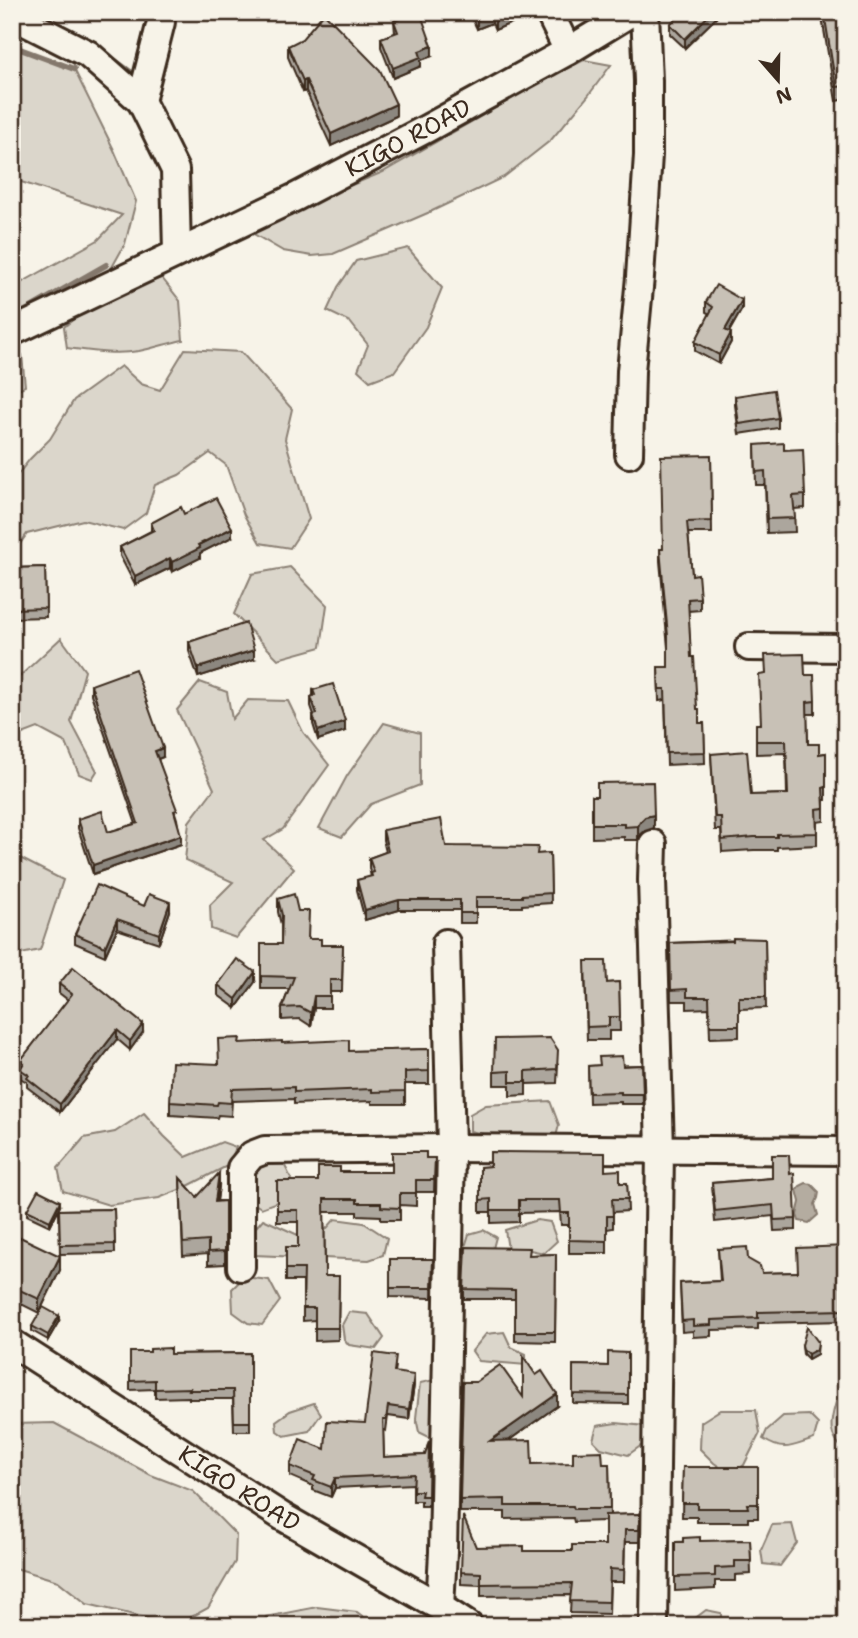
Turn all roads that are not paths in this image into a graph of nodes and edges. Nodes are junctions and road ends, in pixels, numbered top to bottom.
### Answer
1 (160, 12) edge
2 (549, 12) edge
3 (632, 12) edge
4 (645, 12) edge
5 (12, 18) edge
6 (568, 51) junction
7 (141, 102) junction
8 (177, 252) junction
9 (12, 332) edge
10 (629, 454) dead end
11 (750, 647) dead end
12 (846, 648) edge
13 (653, 844) dead end
14 (446, 943) dead end
15 (451, 1148) junction
16 (660, 1149) junction
17 (846, 1151) edge
18 (241, 1267) dead end
19 (12, 1343) edge
20 (440, 1607) junction
21 (469, 1626) edge
22 (654, 1626) edge

1 - 7 street
2 - 6 street
3 - 6 street, KIGO ROAD
4 - 10 street
5 - 7 street
6 - 8 street, KIGO ROAD
7 - 8 street
8 - 9 street, KIGO ROAD
11 - 12 street
13 - 16 street
14 - 15 street
15 - 16 street
15 - 18 street
15 - 20 street
16 - 17 street
16 - 22 street
19 - 20 street, KIGO ROAD
20 - 21 street, KIGO ROAD

